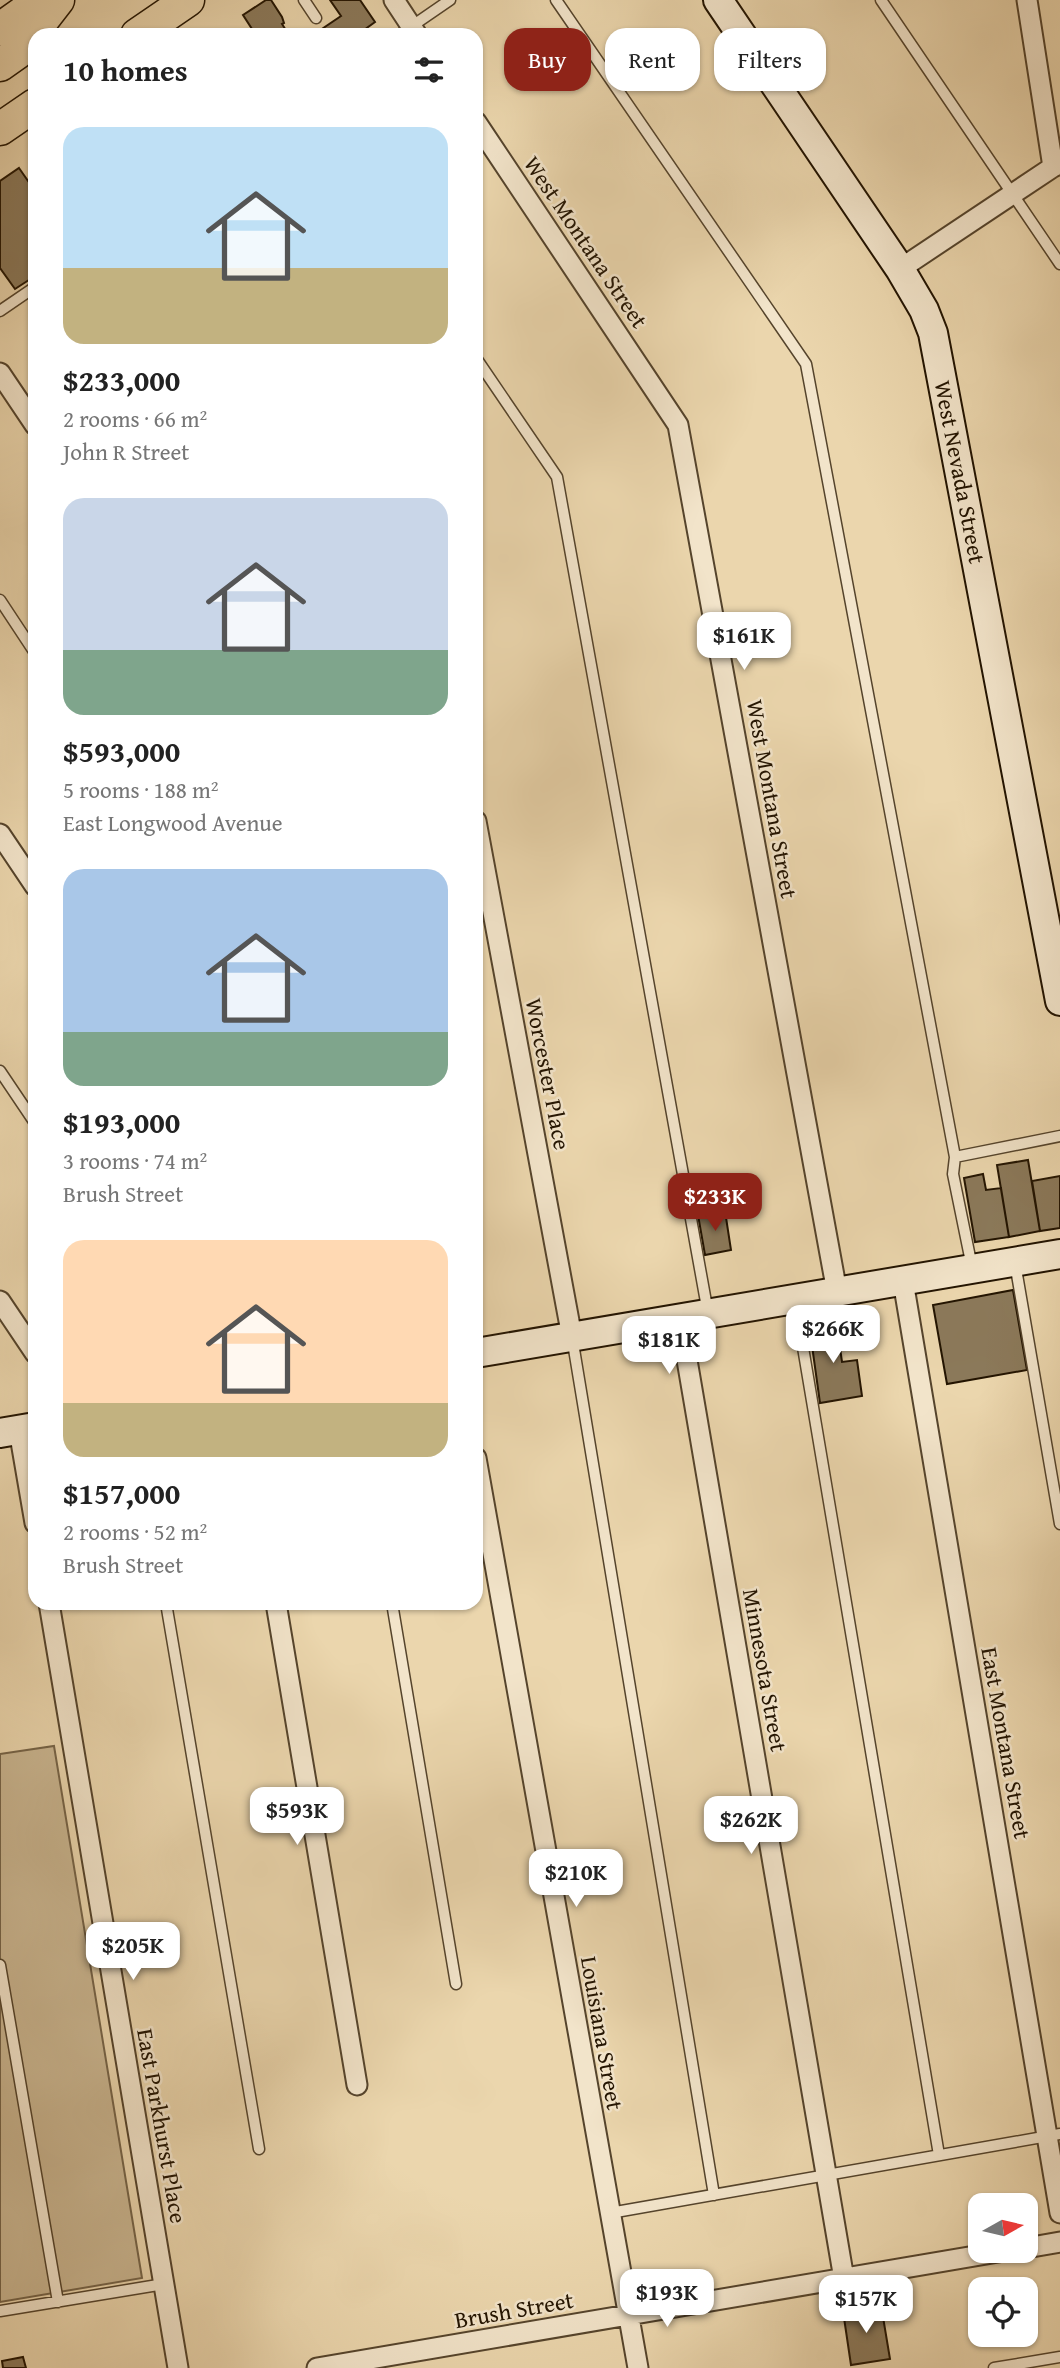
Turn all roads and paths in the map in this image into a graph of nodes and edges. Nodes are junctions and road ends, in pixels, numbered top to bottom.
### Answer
1 (41, 0) edge
2 (58, 0) edge
3 (304, 0) edge
4 (394, 0) edge
5 (450, 0) edge
6 (556, 0) edge
7 (718, 0) edge
8 (881, 0) edge
9 (1027, 0) edge
10 (182, 3) edge
11 (316, 18) dead end
12 (36, 28) edge
13 (147, 28) edge
14 (407, 28) edge
15 (414, 28) edge
16 (0, 29) edge
17 (28, 39) edge
18 (0, 65) edge
19 (28, 110) edge
20 (0, 129) edge
21 (483, 132) edge
22 (1056, 165) edge
23 (1011, 195) junction
24 (1060, 264) edge
25 (900, 269) junction
26 (28, 292) edge
27 (0, 311) edge
28 (483, 368) edge
29 (0, 373) edge
30 (28, 415) edge
31 (0, 600) edge
32 (28, 642) edge
33 (0, 834) edge
34 (483, 859) edge
35 (28, 876) edge
36 (1060, 1001) edge
37 (0, 1071) edge
38 (28, 1113) edge
39 (1060, 1136) edge
40 (955, 1157) junction
41 (1060, 1254) edge
42 (1015, 1262) junction
43 (973, 1269) junction
44 (903, 1281) junction
45 (837, 1292) junction
46 (795, 1299) junction
47 (0, 1301) edge
48 (708, 1314) junction
49 (680, 1319) junction
50 (572, 1337) junction
51 (28, 1343) edge
52 (483, 1352) edge
53 (18, 1430) edge
54 (28, 1485) edge
55 (483, 1497) edge
56 (1060, 1524) edge
57 (50, 1610) edge
58 (167, 1610) edge
59 (277, 1610) edge
60 (393, 1610) edge
61 (0, 1965) edge
62 (456, 1984) dead end
63 (357, 2085) dead end
64 (1053, 2135) edge
65 (259, 2149) dead end
66 (939, 2155) junction
67 (826, 2175) junction
68 (714, 2195) junction
69 (610, 2213) junction
70 (1060, 2213) edge
71 (1060, 2242) edge
72 (1038, 2246) edge
73 (968, 2257) edge
74 (844, 2279) junction
75 (163, 2284) junction
76 (58, 2302) junction
77 (0, 2311) edge
78 (628, 2315) junction
79 (1060, 2357) edge
80 (178, 2368) edge
81 (317, 2368) edge
82 (638, 2368) edge
83 (994, 2368) edge

1 - 16 main road
2 - 12 main road
3 - 11 lane
4 - 14 street
5 - 15 lane
6 - 40 lane
7 - 25 street, West Nevada Street
8 - 23 lane
9 - 22 street
10 - 13 main road
17 - 18 main road
19 - 20 main road
21 - 45 street, West Montana Street
22 - 23 street
23 - 24 lane
23 - 25 street
25 - 36 street, West Nevada Street
26 - 27 lane
28 - 48 lane
29 - 30 street
31 - 32 lane
33 - 35 street
34 - 50 street, Worcester Place
37 - 38 lane
39 - 40 lane
40 - 43 lane
41 - 42 street
42 - 43 street
42 - 56 lane
43 - 44 street
44 - 45 street
44 - 64 street, East Montana Street
45 - 46 street
46 - 48 street
46 - 66 lane
47 - 51 street
48 - 49 street
49 - 50 street
49 - 67 street, Minnesota Street
50 - 52 street
50 - 68 lane
53 - 54 street
55 - 69 street, Louisiana Street
57 - 75 street, East Parkhurst Place
58 - 65 lane
59 - 63 street
60 - 62 lane
61 - 76 lane
64 - 66 lane
64 - 70 street, East Montana Street
66 - 67 lane
67 - 68 lane
67 - 74 street, Minnesota Street
68 - 69 lane
69 - 78 street, Louisiana Street
71 - 72 street
73 - 74 street, Brush Street
74 - 78 street, Brush Street
75 - 76 lane
75 - 80 street, East Parkhurst Place
76 - 77 lane
78 - 81 street, Brush Street
78 - 82 street, Louisiana Street
79 - 83 lane

